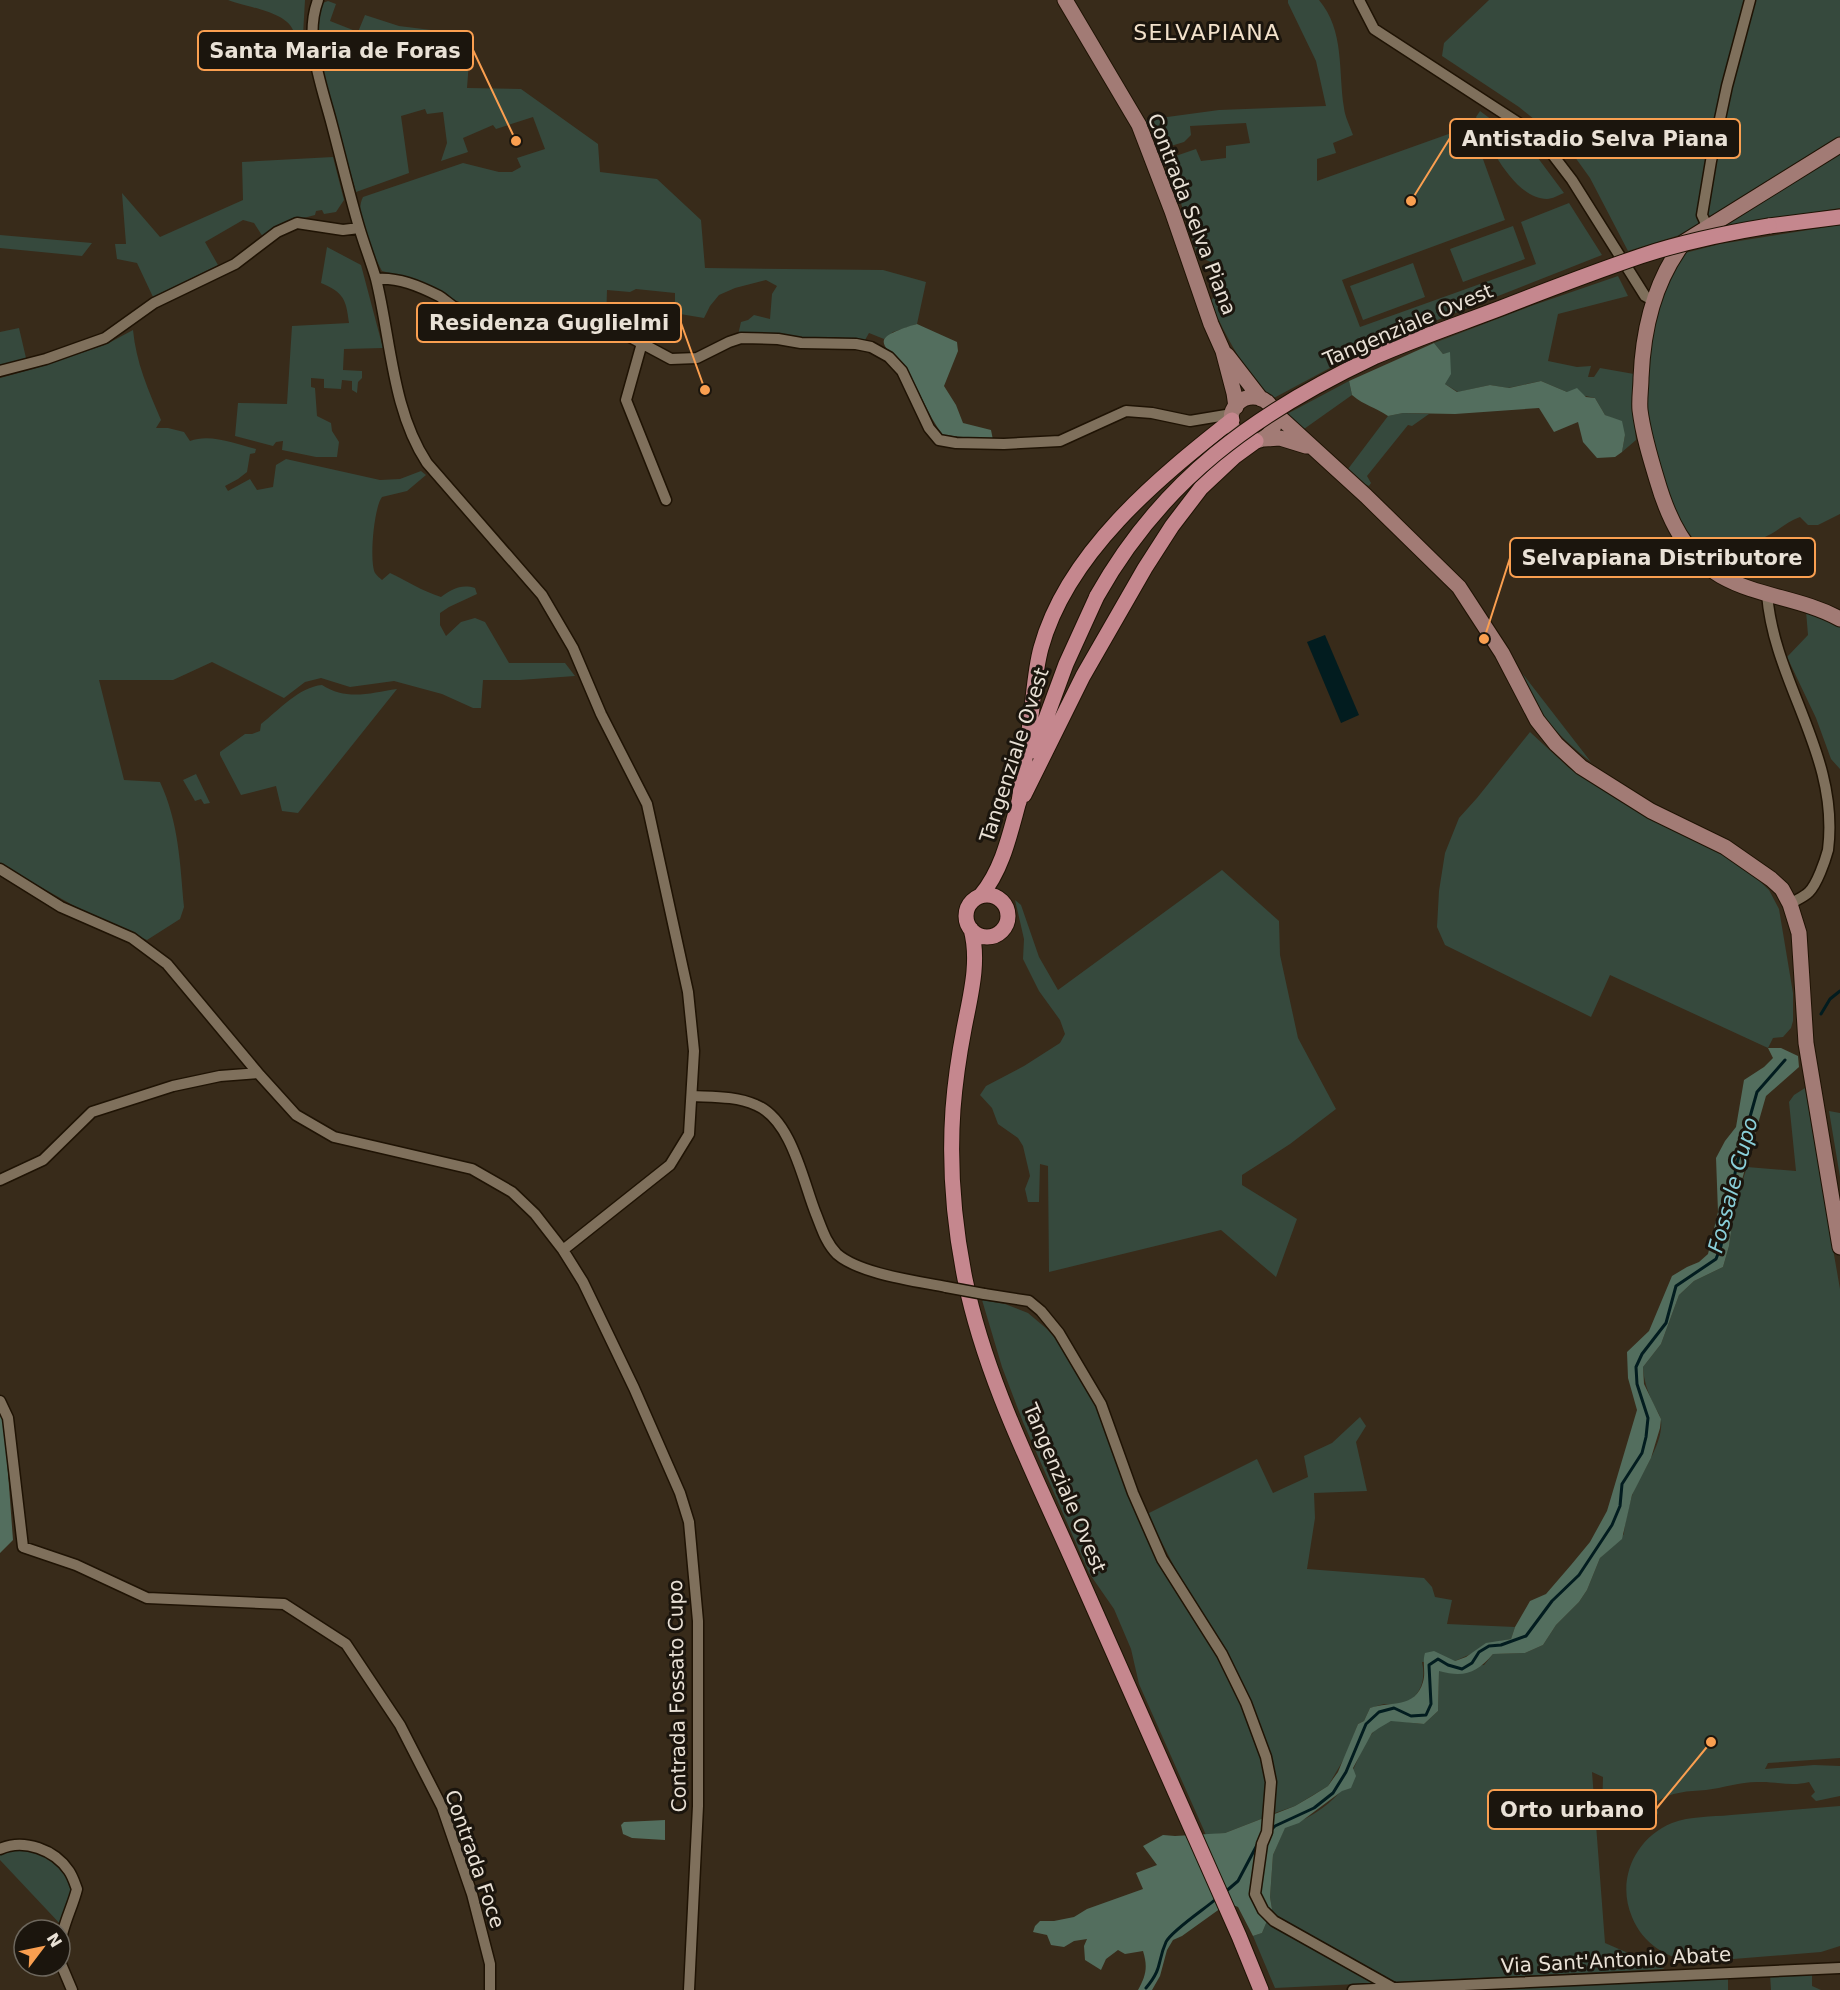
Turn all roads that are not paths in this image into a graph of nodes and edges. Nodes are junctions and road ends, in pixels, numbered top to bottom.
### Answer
1 (318, 0) edge
2 (1065, 0) edge
3 (1359, 0) edge
4 (1750, 0) edge
5 (1840, 145) edge
6 (1840, 217) edge
7 (1707, 226) junction
8 (359, 228) junction
9 (376, 279) junction
10 (1653, 300) junction
11 (642, 343) junction
12 (1223, 351) junction
13 (0, 371) edge
14 (1261, 399) junction
15 (1274, 412) junction
16 (1233, 414) junction
17 (1260, 440) junction
18 (1314, 449) junction
19 (666, 500) dead end
20 (1767, 594) junction
21 (1840, 619) edge
22 (1019, 802) junction
23 (1002, 859) junction
24 (0, 869) edge
25 (981, 895) junction
26 (1004, 902) junction
27 (1790, 904) junction
28 (971, 929) junction
29 (994, 936) junction
30 (974, 976) junction
31 (258, 1073) junction
32 (693, 1096) junction
33 (0, 1180) edge
34 (1840, 1247) edge
35 (563, 1250) junction
36 (0, 1401) edge
37 (0, 1849) edge
38 (69, 1918) edge
39 (1840, 1968) edge
40 (1395, 1989) edge
41 (490, 1990) edge
42 (688, 1990) edge
43 (1261, 1990) edge
44 (1353, 1990) edge

1 - 8 street
2 - 12 main road, Contrada Selva Piana
3 - 10 street
4 - 7 street
5 - 7 main road
6 - 22 main road, Tangenziale Ovest, bridge
7 - 10 main road
8 - 9 street
8 - 13 street
9 - 11 street
9 - 32 street
10 - 20 main road
11 - 16 street
11 - 19 street
12 - 14 main road
12 - 16 main road
14 - 15 main road
14 - 16 main road
15 - 17 main road
15 - 18 main road
16 - 17 main road
16 - 22 main road
17 - 18 main road
17 - 22 main road
18 - 27 main road
20 - 21 main road
20 - 27 street
22 - 23 main road, Tangenziale Ovest
23 - 25 main road, Tangenziale Ovest
23 - 26 main road, Tangenziale Ovest
24 - 31 street, Contrada Fossato Cupo
25 - 26 main road
25 - 28 main road
26 - 29 main road
27 - 34 main road
28 - 29 main road
28 - 30 main road, Tangenziale Ovest
29 - 30 main road, Tangenziale Ovest
30 - 43 main road, Tangenziale Ovest
31 - 33 street
31 - 35 street, Contrada Fossato Cupo
32 - 35 street
32 - 40 street, bridge
35 - 42 street, Contrada Fossato Cupo
36 - 41 street, Contrada Foce
37 - 38 street
39 - 40 street, Via Sant'Antonio Abate
40 - 44 street, Via Sant'Antonio Abate

